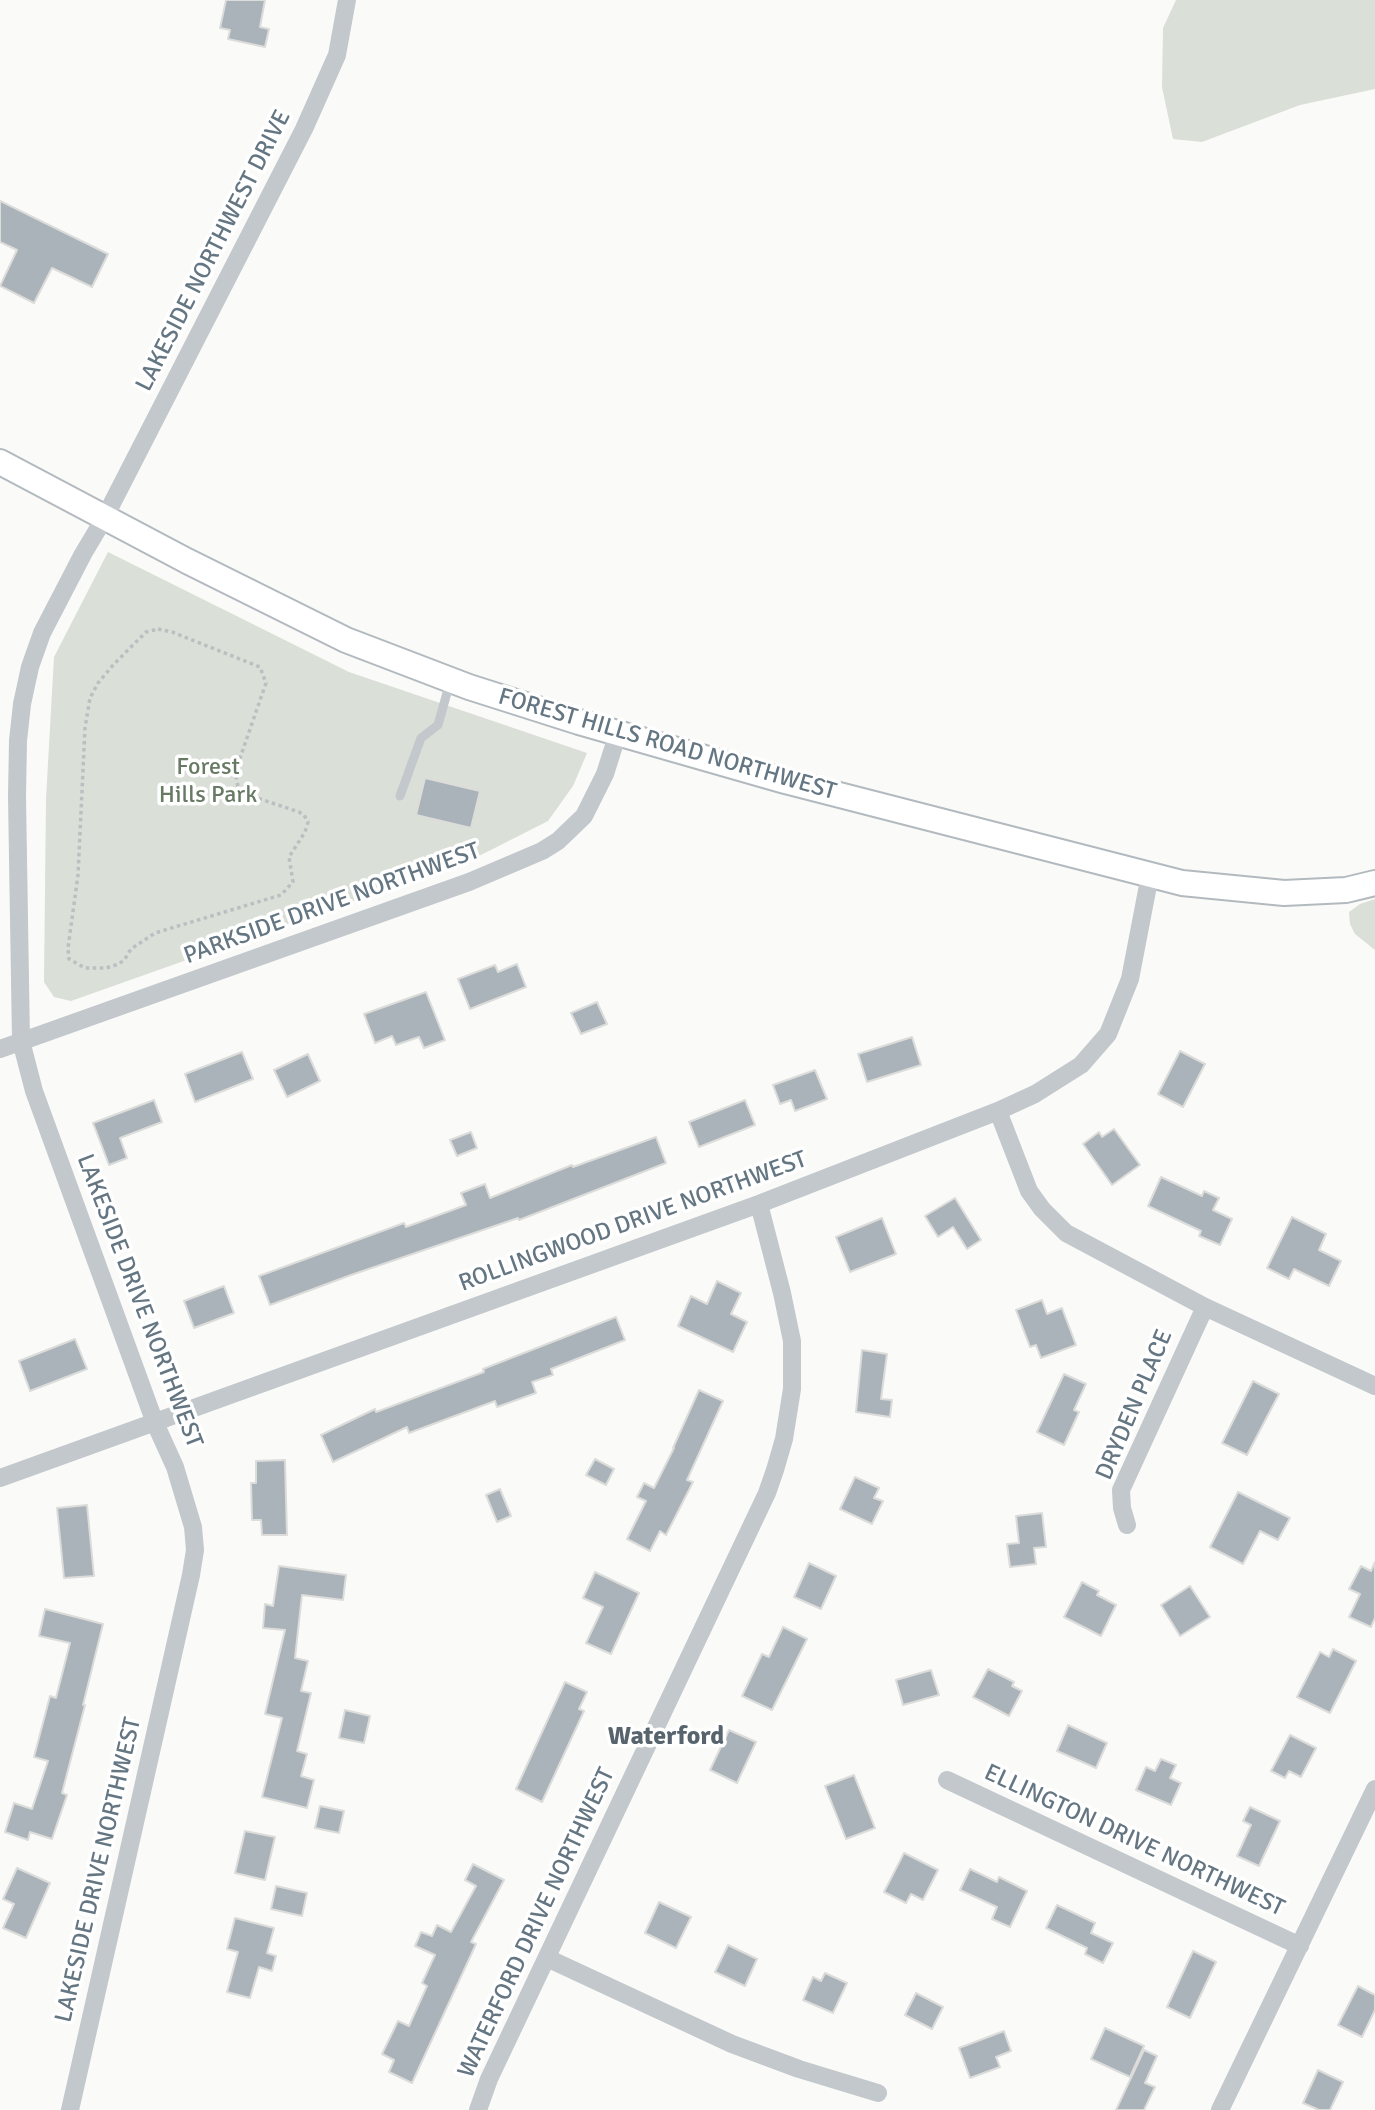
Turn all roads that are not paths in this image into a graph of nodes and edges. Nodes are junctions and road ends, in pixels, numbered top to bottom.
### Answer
1 (347, 0) edge
2 (0, 462) edge
3 (105, 517) junction
4 (450, 680) junction
5 (618, 733) junction
6 (400, 796) dead end
7 (1150, 876) junction
8 (1375, 883) edge
9 (21, 1041) junction
10 (0, 1049) edge
11 (998, 1111) junction
12 (759, 1204) junction
13 (1205, 1307) junction
14 (1375, 1386) edge
15 (155, 1423) junction
16 (0, 1478) edge
17 (1127, 1525) dead end
18 (947, 1780) dead end
19 (1375, 1788) edge
20 (1300, 1946) junction
21 (547, 1958) junction
22 (878, 2093) dead end
23 (70, 2110) edge
24 (478, 2110) edge
25 (1220, 2110) edge

1 - 3 street, LAKESIDE NORTHWEST DRIVE
2 - 3 main road, FOREST HILLS ROAD NORTHWEST
3 - 4 main road, FOREST HILLS ROAD NORTHWEST
3 - 9 street, LAKESIDE DRIVE NORTHWEST
4 - 5 main road, FOREST HILLS ROAD NORTHWEST
4 - 6 lane
5 - 7 main road, FOREST HILLS ROAD NORTHWEST
5 - 9 street, PARKSIDE DRIVE NORTHWEST
7 - 8 main road, FOREST HILLS ROAD NORTHWEST
7 - 11 street, ROLLINGWOOD DRIVE NORTHWEST
9 - 10 street, PARKSIDE DRIVE NORTHWEST
9 - 15 street, LAKESIDE DRIVE NORTHWEST
11 - 12 street, ROLLINGWOOD DRIVE NORTHWEST
11 - 13 street
12 - 15 street, ROLLINGWOOD DRIVE NORTHWEST
12 - 21 street, WATERFORD DRIVE NORTHWEST
13 - 14 street
13 - 17 street, DRYDEN PLACE
15 - 16 street, ROLLINGWOOD DRIVE NORTHWEST
15 - 23 street, LAKESIDE DRIVE NORTHWEST
18 - 20 street, ELLINGTON DRIVE NORTHWEST
19 - 20 street
20 - 25 street
21 - 22 street
21 - 24 street, WATERFORD DRIVE NORTHWEST

